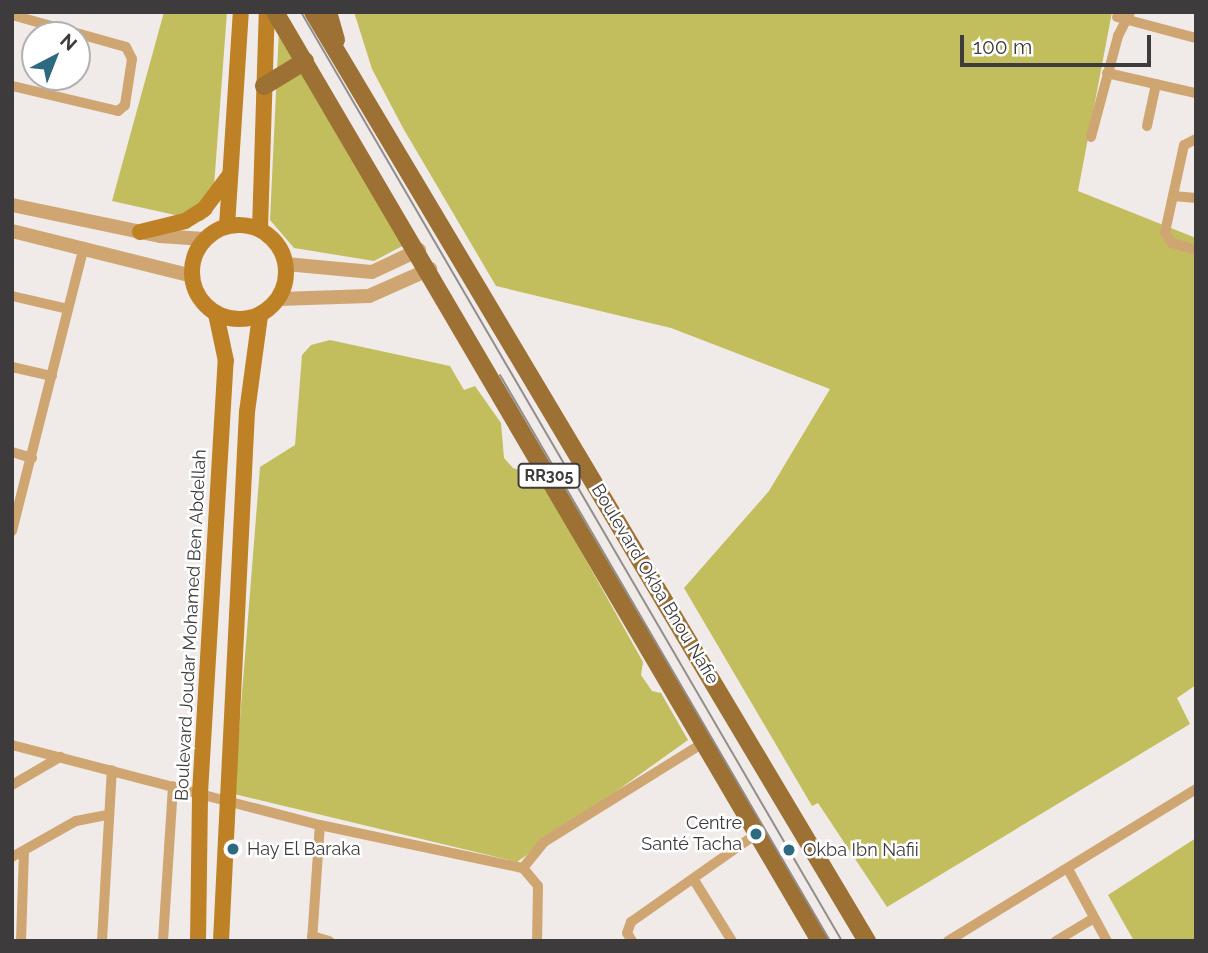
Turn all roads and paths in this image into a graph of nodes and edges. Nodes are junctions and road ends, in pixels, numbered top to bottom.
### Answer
1 (242, 12) edge
2 (267, 12) edge
3 (275, 12) edge
4 (313, 12) edge
5 (328, 12) edge
6 (1118, 14) edge
7 (12, 15) edge
8 (1129, 16) edge
9 (1118, 36) junction
10 (1196, 38) edge
11 (305, 61) junction
12 (344, 67) junction
13 (1107, 74) junction
14 (1156, 84) junction
15 (12, 86) edge
16 (264, 86) junction
17 (1196, 93) edge
18 (1147, 126) dead end
19 (1091, 138) dead end
20 (1196, 139) edge
21 (232, 171) junction
22 (1173, 196) junction
23 (1196, 198) edge
24 (12, 205) edge
25 (227, 226) junction
26 (260, 229) junction
27 (12, 231) edge
28 (140, 232) junction
29 (204, 239) junction
30 (84, 247) junction
31 (419, 250) junction
32 (1196, 250) edge
33 (286, 264) junction
34 (430, 269) junction
35 (192, 276) junction
36 (12, 296) edge
37 (279, 299) junction
38 (68, 309) junction
39 (216, 314) junction
40 (260, 316) junction
41 (12, 367) edge
42 (52, 376) junction
43 (12, 452) edge
44 (32, 458) junction
45 (12, 531) edge
46 (703, 743) junction
47 (12, 746) edge
48 (60, 757) junction
49 (112, 770) junction
50 (12, 785) edge
51 (173, 786) junction
52 (1196, 789) edge
53 (200, 793) junction
54 (228, 800) junction
55 (107, 815) junction
56 (320, 825) junction
57 (756, 834) junction
58 (24, 851) junction
59 (12, 857) edge
60 (523, 868) junction
61 (1068, 869) junction
62 (694, 880) junction
63 (1094, 918) junction
64 (312, 939) edge
65 (21, 941) edge
66 (102, 941) edge
67 (163, 941) edge
68 (198, 941) edge
69 (221, 941) edge
70 (329, 941) edge
71 (537, 941) edge
72 (632, 941) edge
73 (732, 941) edge
74 (820, 941) edge
75 (867, 941) edge
76 (948, 941) edge
77 (1056, 941) edge
78 (1107, 941) edge

1 - 21 main road
2 - 16 main road
3 - 11 main road, Boulevard Okba Bnou Nafie / RR305
4 - 12 main road, Boulevard Okba Bnou Nafie / RR305
5 - 12 main road
6 - 8 street
6 - 9 street
7 - 15 street
8 - 9 street
8 - 10 street
9 - 13 street
11 - 16 main road
11 - 31 main road, Boulevard Okba Bnou Nafie / RR305
12 - 75 main road, Boulevard Okba Bnou Nafie / RR305
13 - 14 street
13 - 19 street
14 - 17 street
14 - 18 street
16 - 26 main road
20 - 22 street
21 - 25 main road
21 - 28 main road
22 - 23 street
22 - 32 street
24 - 28 street
25 - 26 main road
25 - 29 main road
26 - 33 main road
27 - 30 street
28 - 29 street
29 - 35 main road
30 - 35 street
30 - 38 street
31 - 33 street
31 - 34 main road, Boulevard Okba Bnou Nafie / RR305
33 - 37 main road
34 - 37 street
34 - 46 main road, Boulevard Okba Bnou Nafie / RR305
35 - 39 main road
36 - 38 street
37 - 40 main road
38 - 42 street
39 - 40 main road
39 - 53 main road, Boulevard Joudar Mohamed Ben Abdellah
40 - 54 main road
41 - 42 street
42 - 44 street
43 - 44 street
44 - 45 street
46 - 57 main road, Boulevard Okba Bnou Nafie / RR305
46 - 60 street
47 - 48 street
48 - 49 street
48 - 50 street
49 - 51 street
49 - 55 street
51 - 53 street
51 - 67 street
52 - 61 street
53 - 54 street
53 - 68 main road, Boulevard Joudar Mohamed Ben Abdellah
54 - 56 street
54 - 69 main road
55 - 58 street
55 - 66 street
56 - 60 street
56 - 64 street
57 - 62 street
57 - 74 main road, Boulevard Okba Bnou Nafie / RR305
58 - 59 street
58 - 65 street
60 - 71 street
61 - 63 street
61 - 76 street
62 - 72 street
62 - 73 street
63 - 77 street
63 - 78 street
64 - 70 street

